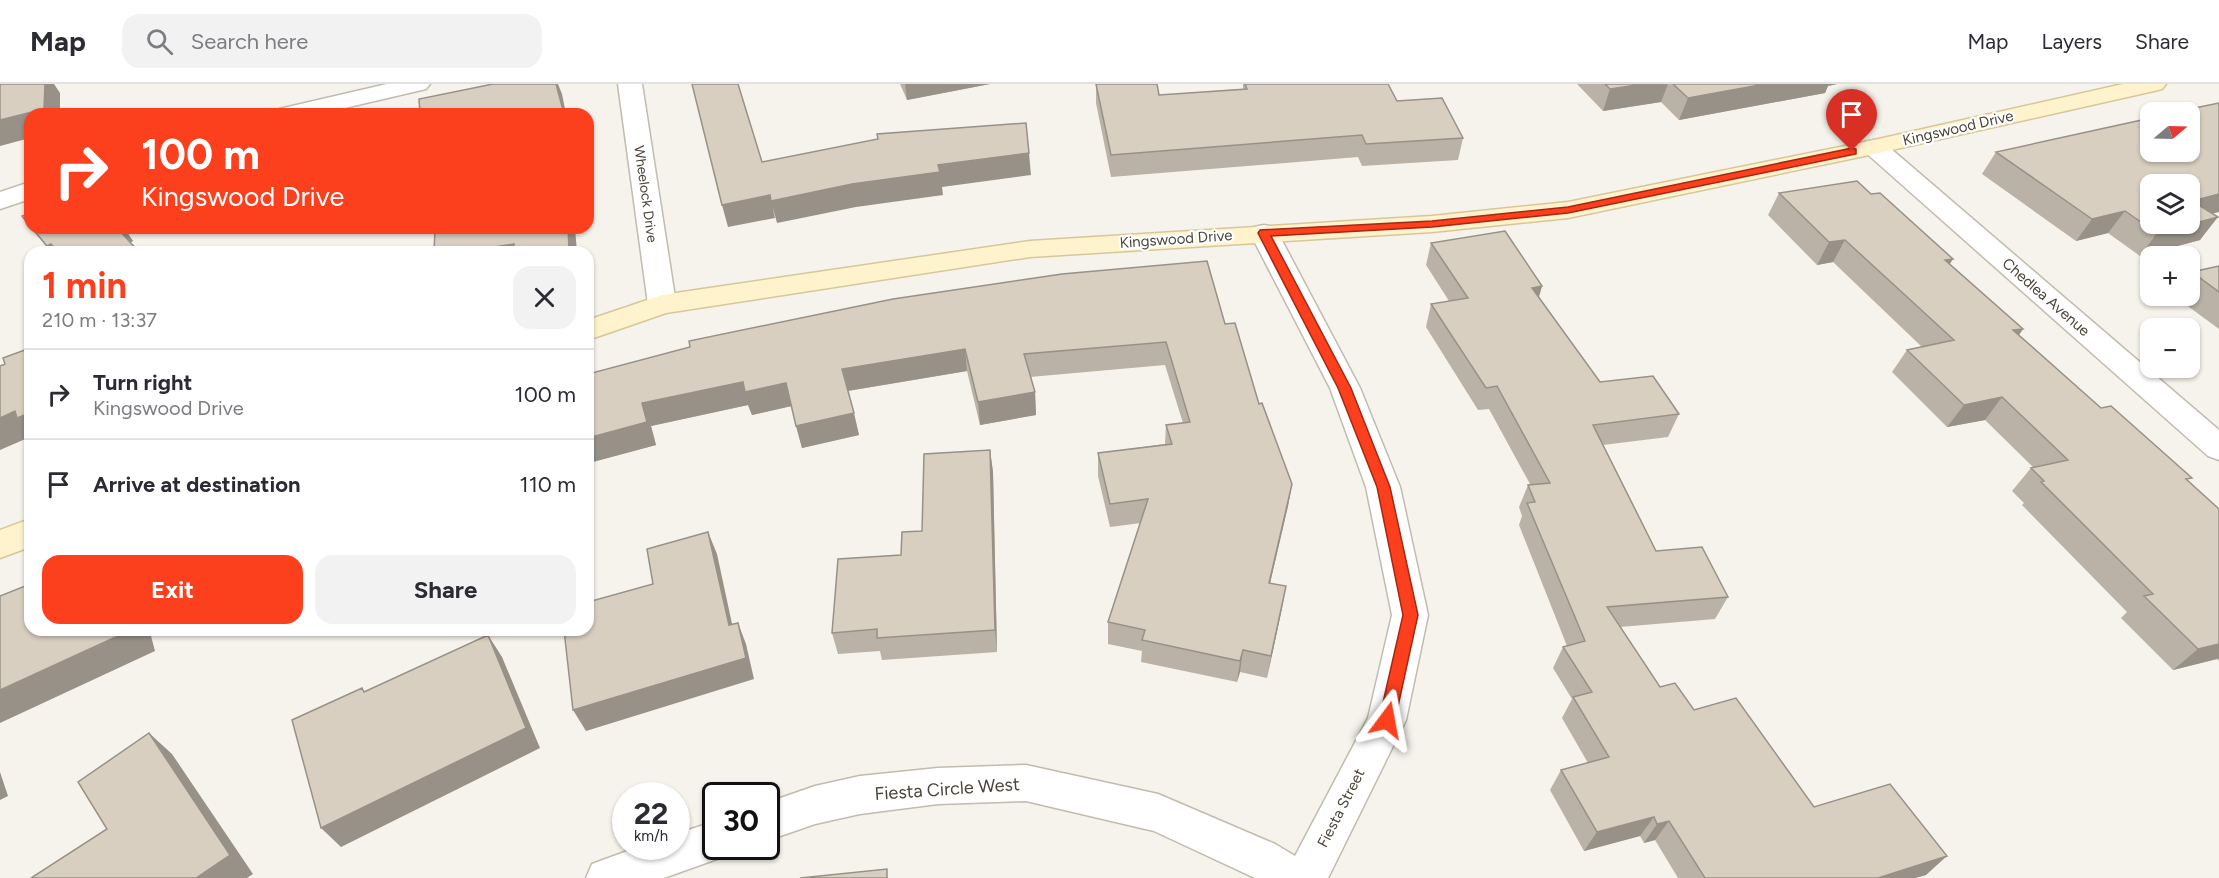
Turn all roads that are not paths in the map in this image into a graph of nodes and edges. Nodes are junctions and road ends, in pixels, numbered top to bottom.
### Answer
1 (418, 84) edge
2 (630, 84) edge
3 (2154, 84) edge
4 (314, 108) edge
5 (1874, 147) junction
6 (24, 192) edge
7 (0, 201) edge
8 (1264, 233) junction
9 (663, 304) junction
10 (594, 328) edge
11 (2219, 448) edge
12 (24, 535) edge
13 (0, 545) edge
14 (780, 817) edge
15 (702, 845) edge
16 (607, 878) edge
17 (1293, 878) edge
18 (1305, 878) edge

1 - 4 street
2 - 9 street, Wheelock Drive
3 - 5 street, Kingswood Drive
5 - 8 street, Kingswood Drive
5 - 11 street, Chedlea Avenue
6 - 7 street
8 - 9 street, Kingswood Drive
8 - 18 street, Fiesta Street
9 - 10 street, Kingswood Drive
12 - 13 street
14 - 17 street, Fiesta Circle West
15 - 16 street

